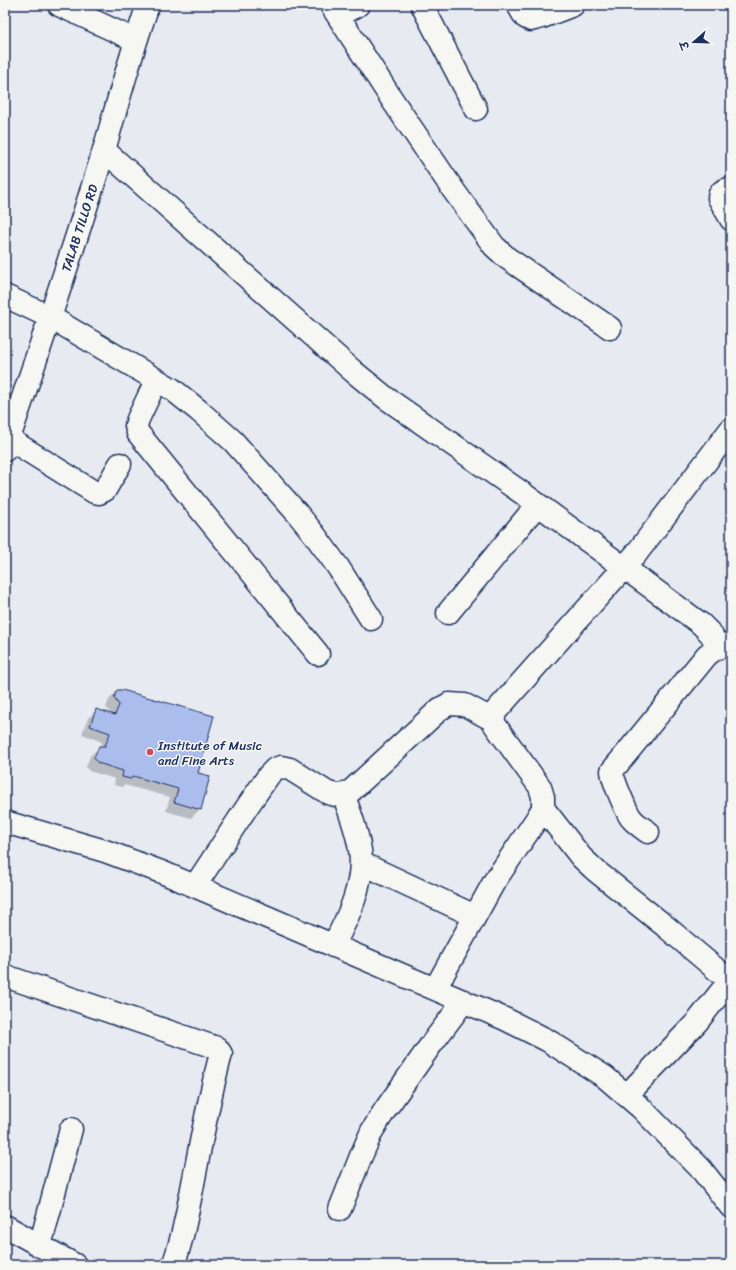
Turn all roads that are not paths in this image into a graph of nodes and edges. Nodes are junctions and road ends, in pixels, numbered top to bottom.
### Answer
1 (59, 5) edge
2 (148, 5) edge
3 (358, 5) edge
4 (422, 5) edge
5 (518, 5) edge
6 (573, 5) edge
7 (335, 11) edge
8 (135, 40) junction
9 (476, 109) dead end
10 (104, 150) junction
11 (731, 188) edge
12 (731, 219) edge
13 (5, 296) edge
14 (50, 317) junction
15 (610, 328) dead end
16 (156, 381) junction
17 (731, 429) edge
18 (7, 445) edge
19 (120, 464) dead end
20 (537, 505) junction
21 (623, 568) junction
22 (448, 613) dead end
23 (371, 619) dead end
24 (725, 646) edge
25 (318, 654) dead end
26 (493, 720) junction
27 (343, 794) junction
28 (543, 808) junction
29 (7, 828) edge
30 (648, 832) dead end
31 (361, 863) junction
32 (195, 886) junction
33 (475, 916) junction
34 (333, 946) junction
35 (5, 976) edge
36 (730, 980) edge
37 (435, 989) junction
38 (464, 1001) junction
39 (627, 1095) junction
40 (71, 1129) dead end
41 (731, 1206) edge
42 (340, 1209) dead end
43 (5, 1226) edge
44 (40, 1246) junction
45 (75, 1265) edge
46 (173, 1265) edge

1 - 8 street
2 - 8 street, TALAB TILLO RD
3 - 7 street
4 - 9 street
5 - 6 street
7 - 15 street
8 - 10 street, TALAB TILLO RD
10 - 14 street, TALAB TILLO RD
10 - 20 street
11 - 12 street
13 - 14 street
14 - 16 street
14 - 18 street, TALAB TILLO RD
16 - 23 street
16 - 25 street
17 - 21 street
18 - 19 street
20 - 21 street
20 - 22 street
21 - 24 street
21 - 26 street
24 - 30 street
26 - 27 street
26 - 28 street
27 - 31 street
27 - 32 street
28 - 33 street
28 - 36 street
29 - 32 street
31 - 33 street
31 - 34 street
32 - 34 street
33 - 37 street
34 - 37 street
35 - 46 street
36 - 39 street
37 - 38 street
38 - 39 street
38 - 42 street
39 - 41 street
40 - 44 street
43 - 44 street
44 - 45 street

